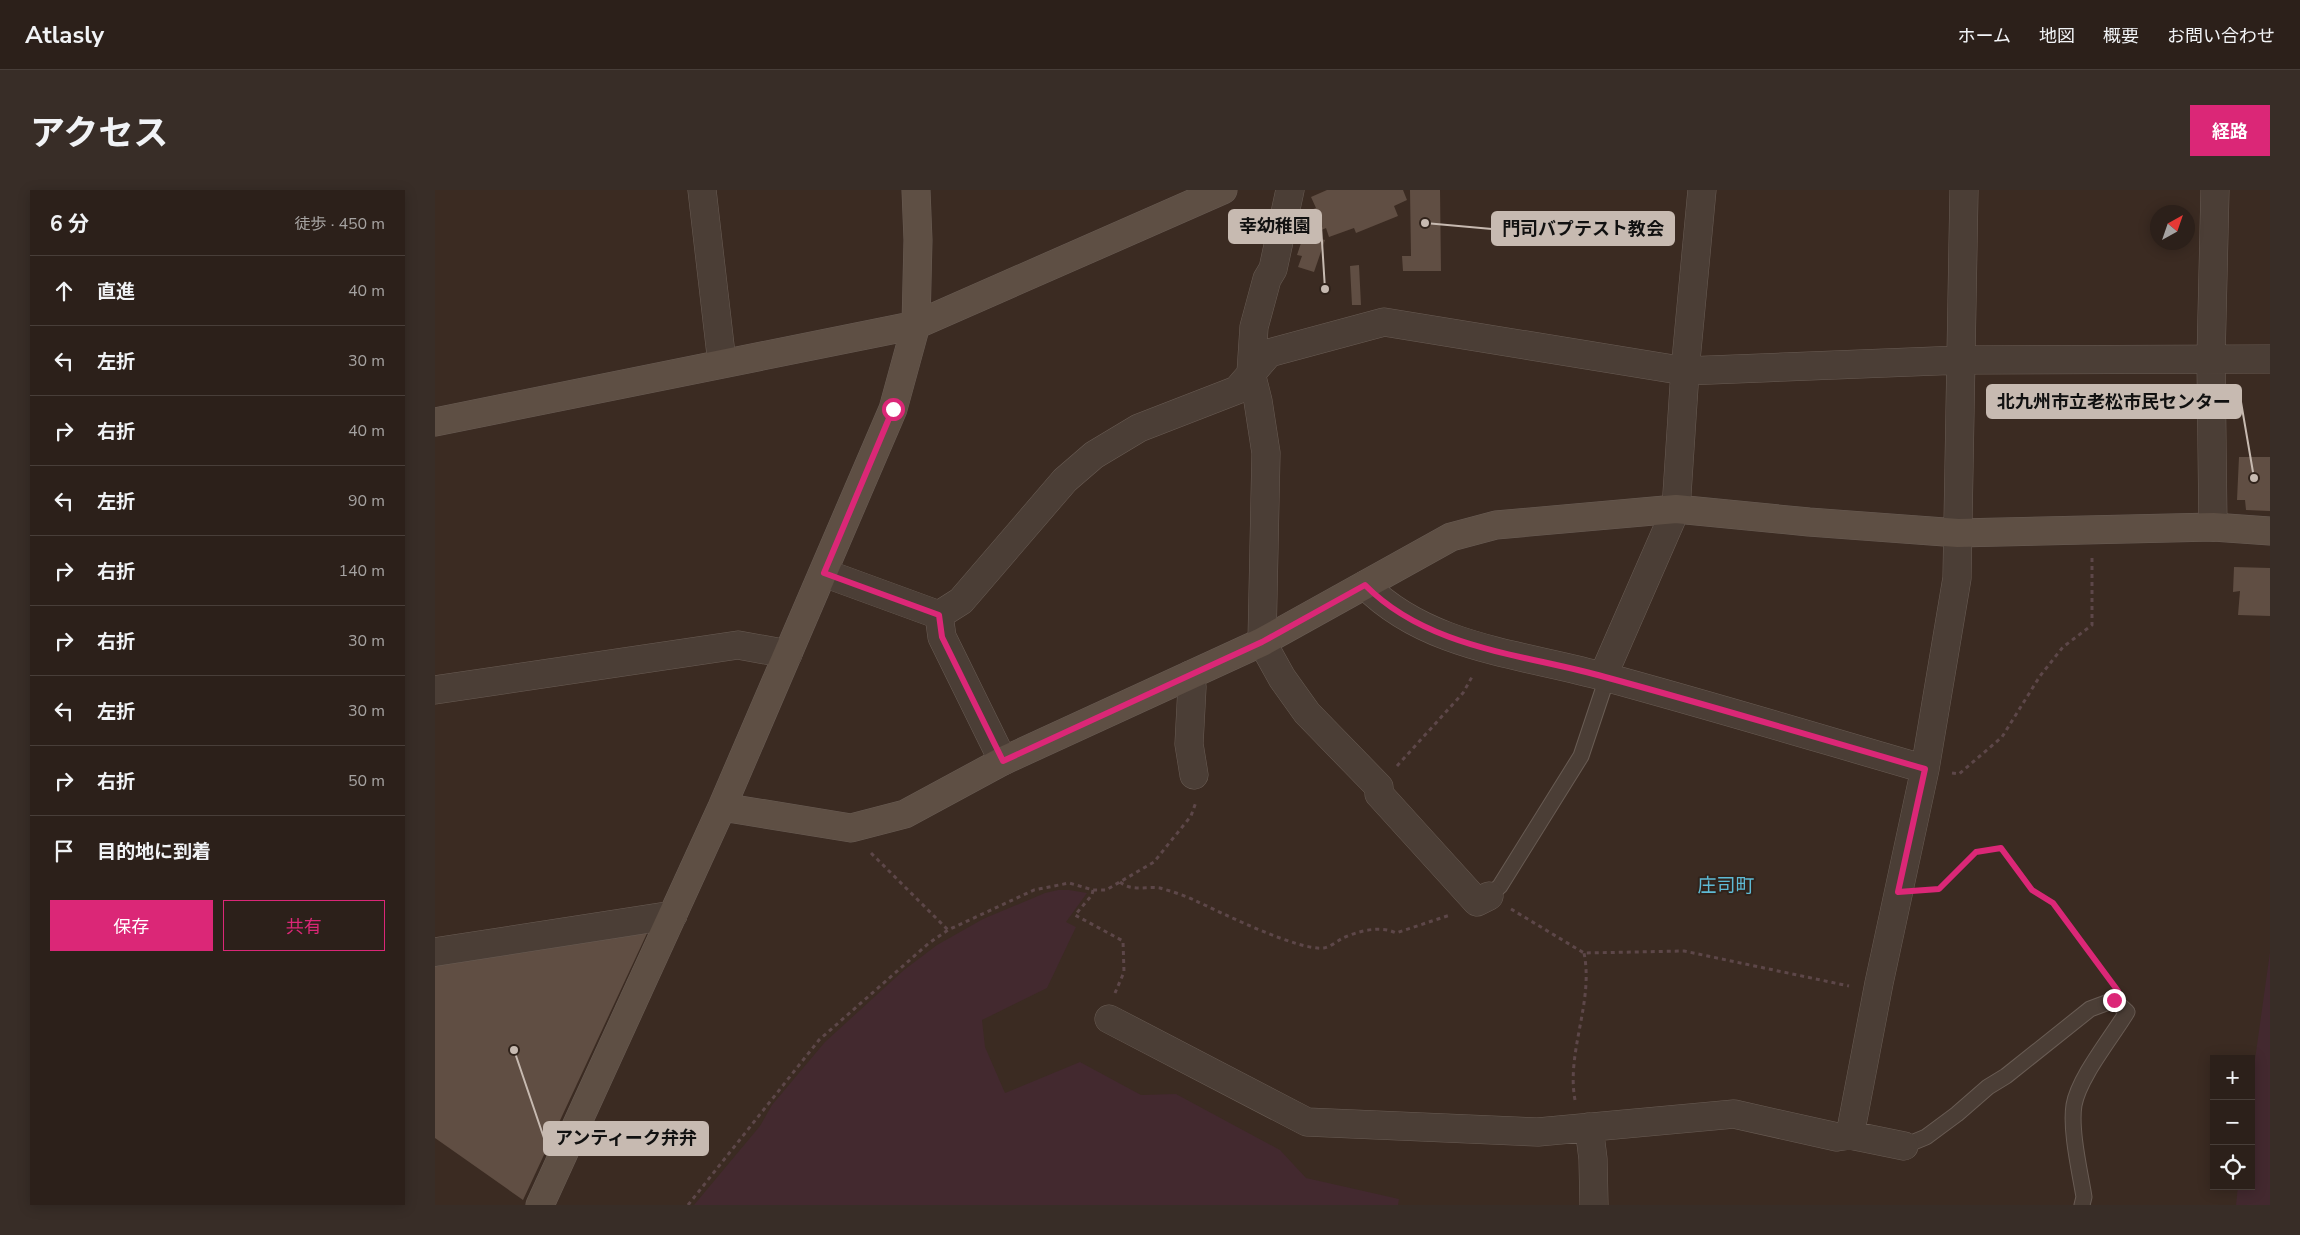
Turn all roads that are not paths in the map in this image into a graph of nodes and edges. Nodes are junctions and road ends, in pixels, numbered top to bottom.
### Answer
1 (702, 190) edge
2 (916, 190) edge
3 (1223, 190) edge
4 (1290, 190) edge
5 (1702, 190) edge
6 (1963, 190) edge
7 (2215, 190) edge
8 (916, 325) junction
9 (2211, 359) junction
10 (2270, 359) edge
11 (1961, 360) junction
12 (722, 363) junction
13 (1685, 371) junction
14 (1251, 373) junction
15 (435, 422) edge
16 (1677, 509) junction
17 (2213, 527) junction
18 (2270, 531) edge
19 (1957, 532) junction
20 (824, 573) junction
21 (1365, 585) junction
22 (939, 615) junction
23 (1262, 642) junction
24 (788, 654) junction
25 (1190, 675) junction
26 (1603, 676) junction
27 (435, 690) edge
28 (1003, 761) junction
29 (1925, 769) junction
30 (1194, 775) road end
31 (722, 807) junction
32 (1483, 899) joint
33 (673, 915) junction
34 (435, 952) edge
35 (1109, 1019) road end
36 (1584, 1127) junction
37 (1850, 1134) junction
38 (1904, 1146) joint
39 (541, 1205) edge
40 (1594, 1205) edge
41 (2082, 1205) edge

1 - 12 street
2 - 8 street
3 - 8 street
4 - 14 street
5 - 13 street
6 - 11 street
7 - 9 street
8 - 12 street
8 - 20 street
9 - 10 street
9 - 11 street
9 - 17 street
11 - 13 street
11 - 19 street
12 - 15 street
13 - 14 street
13 - 16 street
14 - 22 street
14 - 23 street
16 - 19 street
16 - 21 street
16 - 26 street
17 - 18 street
17 - 19 street
19 - 29 street
20 - 22 street
20 - 24 street
21 - 23 street
21 - 26 street
22 - 28 street
23 - 25 street
23 - 32 street
24 - 27 street
24 - 31 street
25 - 28 street
25 - 30 street
26 - 29 street
26 - 32 lane
28 - 31 street
29 - 37 street
31 - 33 street
33 - 34 street
33 - 39 street
35 - 36 street
36 - 37 street
36 - 40 street
37 - 38 street
38 - 41 lane

